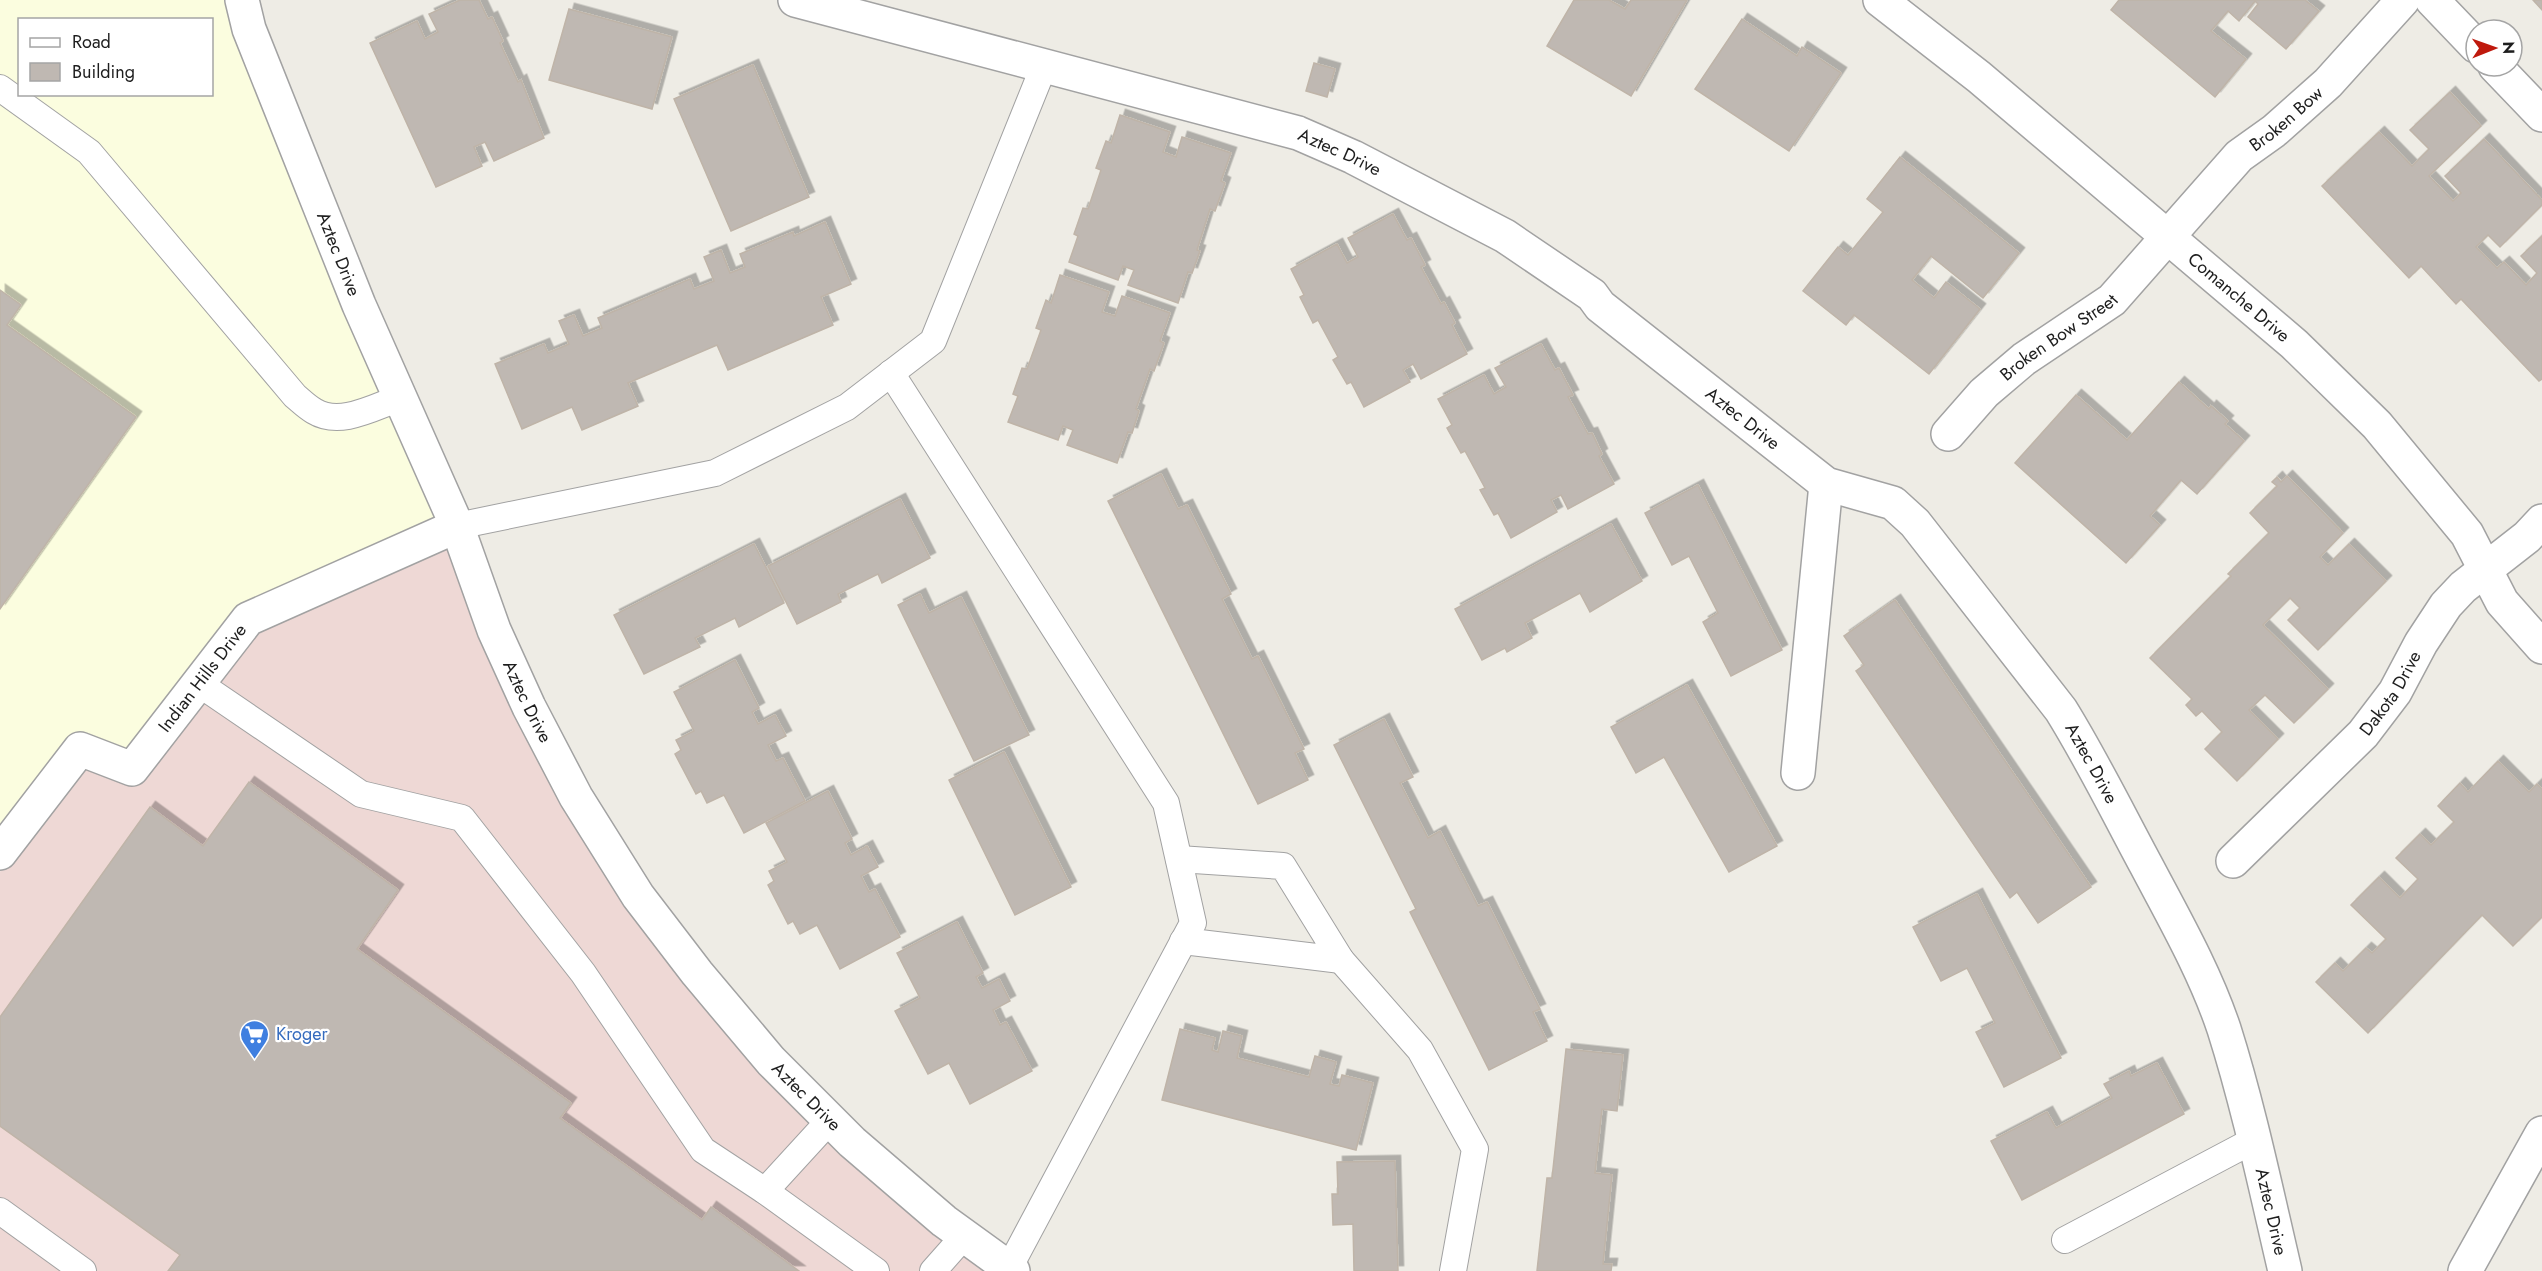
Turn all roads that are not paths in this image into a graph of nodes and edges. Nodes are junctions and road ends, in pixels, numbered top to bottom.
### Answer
1 (242, 0) edge
2 (795, 0) edge
3 (1880, 0) edge
4 (2403, 0) edge
5 (2432, 0) edge
6 (2464, 33) edge
7 (1044, 66) junction
8 (2507, 78) edge
9 (0, 88) edge
10 (2542, 115) edge
11 (2168, 237) junction
12 (891, 373) junction
13 (400, 399) junction
14 (1948, 434) dead end
15 (1827, 484) junction
16 (2542, 521) edge
17 (457, 526) junction
18 (2485, 570) junction
19 (2542, 647) edge
20 (198, 683) junction
21 (1798, 772) dead end
22 (0, 853) edge
23 (1179, 859) junction
24 (2233, 861) dead end
25 (1183, 940) junction
26 (1341, 960) junction
27 (830, 1120) junction
28 (2542, 1133) edge
29 (2254, 1140) junction
30 (765, 1191) junction
31 (0, 1211) edge
32 (964, 1236) junction
33 (2065, 1240) dead end
34 (1011, 1270) edge
35 (83, 1271) edge
36 (876, 1271) edge
37 (933, 1271) edge
38 (1453, 1271) edge
39 (2285, 1271) edge
40 (2465, 1271) edge

1 - 13 street, Aztec Drive
2 - 7 street, Aztec Drive
3 - 11 street, Comanche Drive
4 - 11 street, Broken Bow
5 - 6 street
7 - 12 lane
7 - 15 street, Aztec Drive
8 - 10 street
9 - 13 lane
11 - 14 street, Broken Bow Street
11 - 18 street, Comanche Drive
12 - 17 lane
12 - 23 lane
13 - 17 street, Aztec Drive
15 - 21 street
15 - 29 street, Aztec Drive
16 - 18 street, Dakota Drive
17 - 20 street, Indian Hills Drive
17 - 27 street, Aztec Drive
18 - 19 street, Comanche Drive
18 - 24 street, Dakota Drive
20 - 22 street, Indian Hills Drive
20 - 30 lane
23 - 25 lane
23 - 26 lane
25 - 26 lane
25 - 34 lane
26 - 38 lane
27 - 30 lane
27 - 32 street, Aztec Drive
28 - 40 street
29 - 33 lane
29 - 39 street, Aztec Drive
30 - 36 lane
31 - 35 lane
32 - 34 street, Aztec Drive
32 - 37 lane

